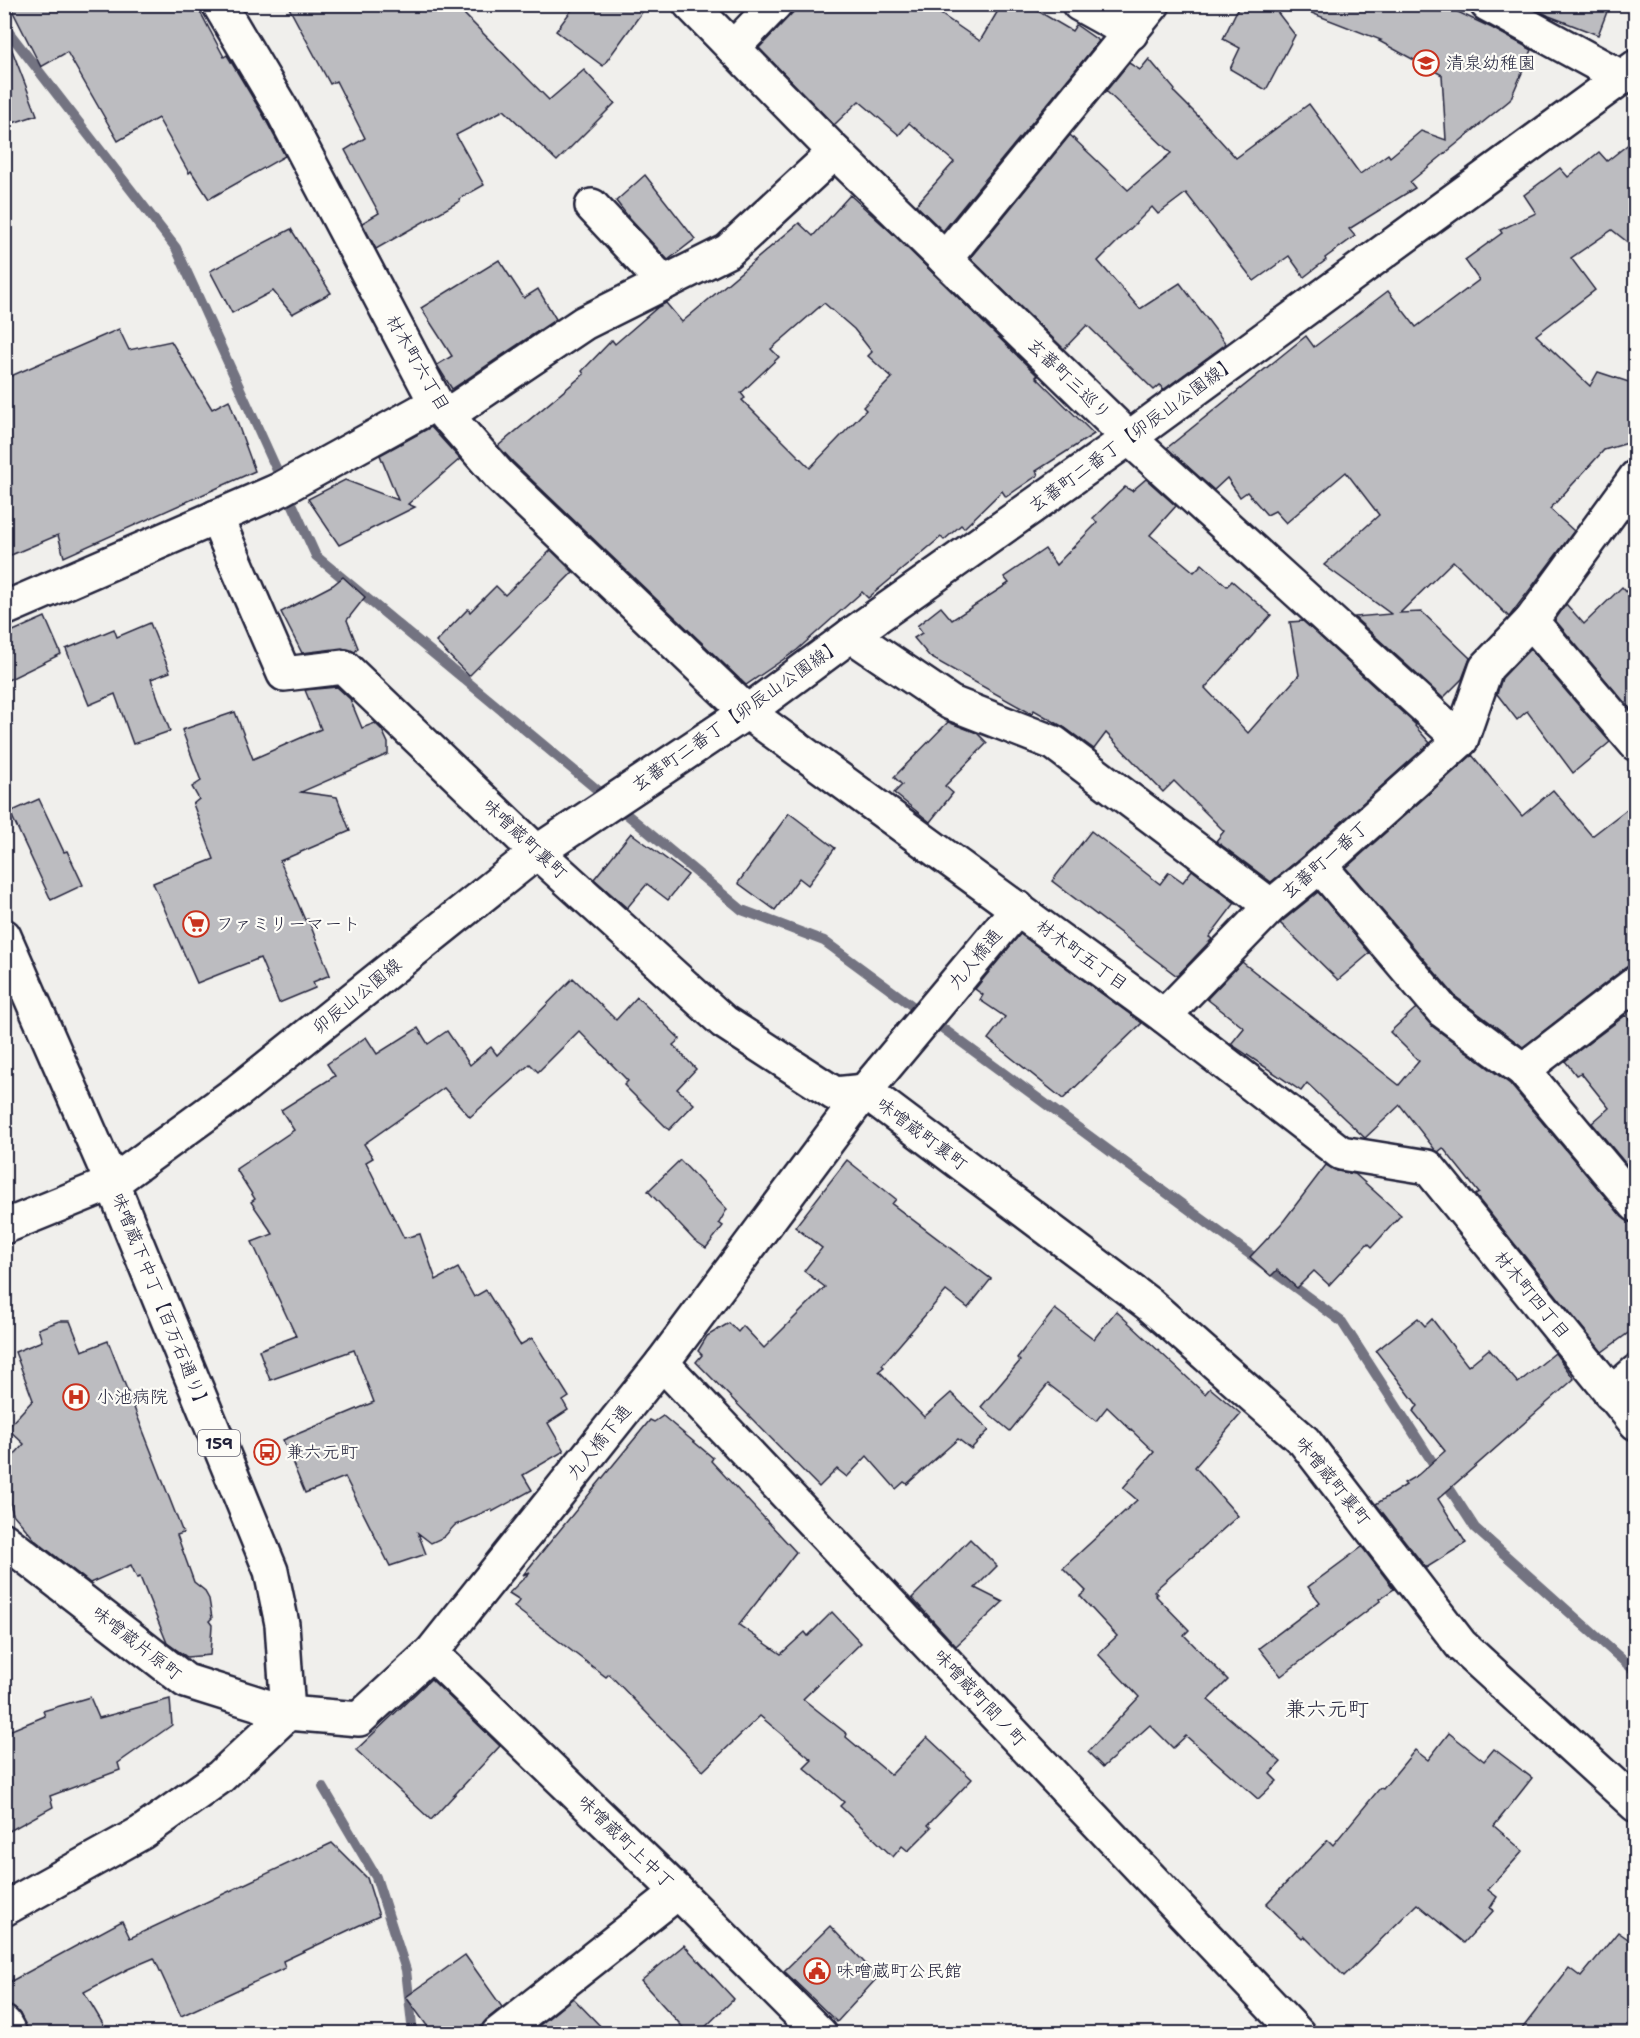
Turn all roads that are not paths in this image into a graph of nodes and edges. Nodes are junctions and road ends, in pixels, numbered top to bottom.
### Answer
1 (219, 4) edge
2 (690, 4) edge
3 (775, 4) edge
4 (1079, 4) edge
5 (1153, 4) edge
6 (1487, 4) edge
7 (1131, 33) junction
8 (733, 48) junction
9 (1628, 72) edge
10 (835, 152) junction
11 (592, 206) dead end
12 (945, 259) junction
13 (664, 283) junction
14 (441, 409) junction
15 (1130, 438) junction
16 (1635, 477) edge
17 (216, 517) junction
18 (4, 609) edge
19 (1531, 621) junction
20 (851, 635) junction
21 (747, 712) junction
22 (1461, 740) junction
23 (1635, 744) edge
24 (614, 801) joint
25 (537, 852) junction
26 (1320, 866) junction
27 (1271, 906) junction
28 (1018, 908) junction
29 (4, 936) edge
30 (1635, 983) edge
31 (1164, 1016) junction
32 (1523, 1070) junction
33 (865, 1091) junction
34 (1428, 1167) joint
35 (112, 1183) junction
36 (1635, 1205) edge
37 (4, 1227) edge
38 (662, 1363) junction
39 (1635, 1372) edge
40 (1611, 1394) junction
41 (1635, 1423) edge
42 (4, 1540) edge
43 (431, 1653) junction
44 (288, 1713) junction
45 (1635, 1805) edge
46 (678, 1892) junction
47 (4, 1909) edge
48 (4, 2023) edge
49 (819, 2033) edge
50 (10, 2034) edge
51 (498, 2034) edge
52 (1298, 2034) edge

1 - 14 main road, 材木町六丁目
2 - 8 main road, 玄蕃町三巡り
3 - 8 main road
4 - 7 main road
5 - 7 main road
6 - 9 main road
7 - 12 main road
8 - 10 main road, 玄蕃町三巡り
9 - 15 main road, 玄蕃町二番丁【卯辰山公園線】
10 - 12 main road, 玄蕃町三巡り
10 - 13 main road
11 - 13 main road
12 - 15 main road, 玄蕃町三巡り
13 - 14 main road
14 - 17 main road
14 - 21 main road, 材木町六丁目
15 - 20 main road, 玄蕃町二番丁【卯辰山公園線】
15 - 22 main road, 玄蕃町三巡り
16 - 19 main road, 玄蕃町一番丁
17 - 18 main road
17 - 25 main road, 味噌蔵町裏町
19 - 22 main road, 玄蕃町一番丁
19 - 23 main road
20 - 21 main road, 玄蕃町二番丁【卯辰山公園線】
20 - 27 main road, 玄蕃町一番丁
21 - 24 main road, 玄蕃町二番丁【卯辰山公園線】
21 - 28 main road, 材木町五丁目
22 - 26 main road, 玄蕃町一番丁
24 - 25 main road, 卯辰山公園線
25 - 33 main road, 味噌蔵町裏町
25 - 35 main road, 卯辰山公園線
26 - 27 main road, 玄蕃町一番丁
26 - 32 main road
27 - 31 main road
28 - 31 main road, 材木町五丁目
28 - 33 main road, 九人橋通
29 - 35 main road, 味噌蔵下中丁【百万石通り】 / 159
30 - 32 main road
31 - 34 main road, 材木町五丁目
32 - 36 main road
33 - 38 main road, 九人橋下通
33 - 45 main road, 味噌蔵町裏町
34 - 40 main road, 材木町四丁目
35 - 37 main road, 卯辰山公園線
35 - 44 main road, 味噌蔵下中丁【百万石通り】 / 159
38 - 43 main road, 九人橋下通
38 - 52 main road, 味噌蔵町間ノ町
39 - 40 main road
40 - 41 main road, 材木町四丁目
42 - 44 main road, 味噌蔵片原町
43 - 44 main road, 九人橋下通
43 - 46 main road, 味噌蔵町上中丁
44 - 47 main road
46 - 49 main road, 味噌蔵町上中丁
46 - 51 main road
48 - 50 main road

